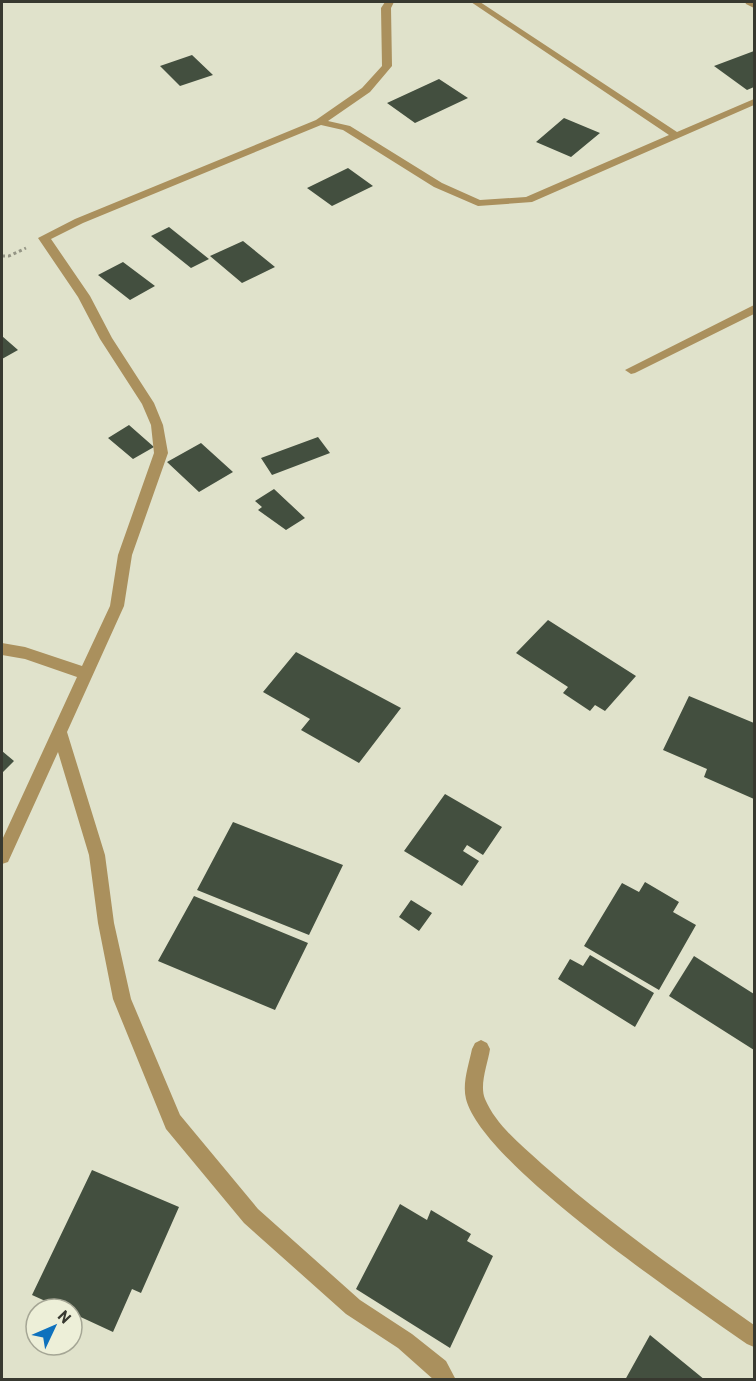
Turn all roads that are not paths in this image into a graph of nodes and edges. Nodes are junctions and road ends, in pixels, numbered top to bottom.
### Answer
1 (389, 2) edge
2 (475, 2) edge
3 (749, 2) edge
4 (754, 5) edge
5 (754, 102) edge
6 (320, 122) junction
7 (677, 136) junction
8 (754, 309) edge
9 (631, 370) dead end
10 (2, 649) edge
11 (87, 674) junction
12 (60, 733) junction
13 (2, 857) edge
14 (481, 1049) dead end
15 (754, 1337) edge
16 (446, 1380) edge

1 - 6 street
2 - 7 street
3 - 4 street
5 - 7 street
6 - 7 street
6 - 11 street
8 - 9 street
10 - 11 street
11 - 12 street
12 - 13 street
12 - 16 street
14 - 15 street

